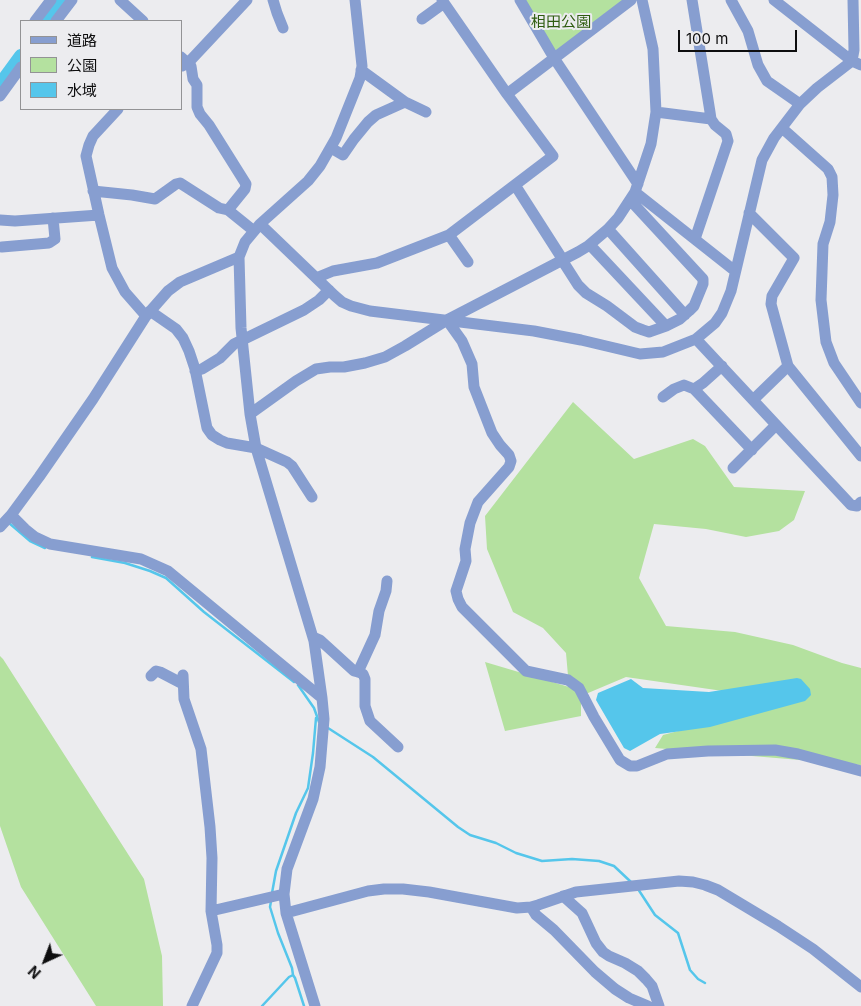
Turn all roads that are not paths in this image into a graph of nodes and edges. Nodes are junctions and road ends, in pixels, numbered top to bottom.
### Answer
1 (72, 0) edge
2 (120, 0) edge
3 (247, 0) edge
4 (274, 0) edge
5 (354, 0) edge
6 (520, 0) edge
7 (631, 0) edge
8 (642, 0) edge
9 (692, 0) edge
10 (732, 0) edge
11 (774, 0) edge
12 (853, 0) edge
13 (46, 2) edge
14 (443, 2) edge
15 (422, 19) dead end
16 (36, 20) edge
17 (57, 20) edge
18 (142, 20) edge
19 (283, 28) dead end
20 (554, 58) junction
21 (183, 62) edge
22 (856, 63) edge
23 (20, 69) edge
24 (361, 70) junction
25 (507, 94) junction
26 (0, 96) edge
27 (405, 102) junction
28 (800, 104) junction
29 (117, 110) edge
30 (426, 112) dead end
31 (656, 112) junction
32 (711, 119) junction
33 (782, 128) junction
34 (330, 148) junction
35 (515, 185) junction
36 (94, 191) junction
37 (635, 192) junction
38 (228, 210) junction
39 (749, 213) junction
40 (98, 216) junction
41 (53, 218) junction
42 (0, 220) edge
43 (257, 228) junction
44 (608, 229) junction
45 (449, 235) junction
46 (695, 239) junction
47 (590, 245) junction
48 (2, 247) dead end
49 (239, 257) junction
50 (563, 260) junction
51 (468, 262) dead end
52 (735, 271) junction
53 (316, 278) junction
54 (329, 290) junction
55 (148, 314) junction
56 (685, 315) junction
57 (448, 320) junction
58 (666, 326) junction
59 (696, 339) junction
60 (243, 340) junction
61 (722, 366) junction
62 (788, 366) junction
63 (195, 371) junction
64 (694, 389) junction
65 (663, 397) dead end
66 (753, 400) junction
67 (861, 403) edge
68 (250, 414) junction
69 (776, 425) junction
70 (256, 448) junction
71 (752, 450) junction
72 (861, 456) edge
73 (733, 468) dead end
74 (312, 497) dead end
75 (861, 502) edge
76 (11, 515) junction
77 (0, 527) edge
78 (387, 581) dead end
79 (313, 637) junction
80 (358, 672) junction
81 (151, 676) dead end
82 (322, 698) junction
83 (398, 747) dead end
84 (861, 771) edge
85 (277, 895) junction
86 (563, 896) junction
87 (530, 907) junction
88 (211, 911) junction
89 (286, 913) junction
90 (861, 987) edge
91 (192, 1006) edge
92 (315, 1006) edge
93 (648, 1006) edge
94 (659, 1006) edge

1 - 17 street
2 - 18 street
3 - 21 street
4 - 19 street
5 - 24 street
6 - 20 street
7 - 20 street
8 - 31 street
9 - 32 street
10 - 28 street
11 - 22 street
12 - 22 street
13 - 16 street
14 - 15 street
14 - 25 street
20 - 25 street
20 - 37 street
21 - 38 street
22 - 28 street
23 - 26 street
24 - 27 street
24 - 34 street
25 - 35 street
27 - 30 street
27 - 34 street
28 - 33 street
29 - 36 street
31 - 32 street
31 - 37 street
32 - 46 street
33 - 39 street
33 - 67 street
34 - 43 street
35 - 45 street
35 - 50 street
36 - 38 street
36 - 40 street
37 - 44 street
37 - 46 street
37 - 56 street
38 - 43 street
39 - 52 street
39 - 62 street
40 - 41 street
40 - 55 street
41 - 42 street
41 - 48 street
43 - 49 street
43 - 53 street
44 - 47 street
44 - 56 street
45 - 51 street
45 - 53 street
46 - 52 street
47 - 50 street
47 - 58 street
49 - 55 street
49 - 60 street
50 - 57 street
50 - 58 street
52 - 59 street
53 - 54 street
54 - 57 street
54 - 60 street
55 - 63 street
55 - 76 street
56 - 58 street
57 - 59 street
57 - 68 street
57 - 84 street
59 - 61 street
60 - 63 street
60 - 68 street
61 - 64 street
61 - 66 street
62 - 66 street
62 - 72 street
63 - 70 street
64 - 65 street
64 - 71 street
66 - 69 street
68 - 70 street
69 - 71 street
69 - 75 street
70 - 74 street
70 - 79 street
71 - 73 street
76 - 77 street
76 - 82 street
78 - 80 street
79 - 80 street
79 - 82 street
80 - 83 street
81 - 88 street
82 - 85 street
85 - 88 street
85 - 89 street
86 - 87 street
86 - 90 street
86 - 94 street
87 - 89 street
87 - 93 street
88 - 91 street
89 - 92 street

